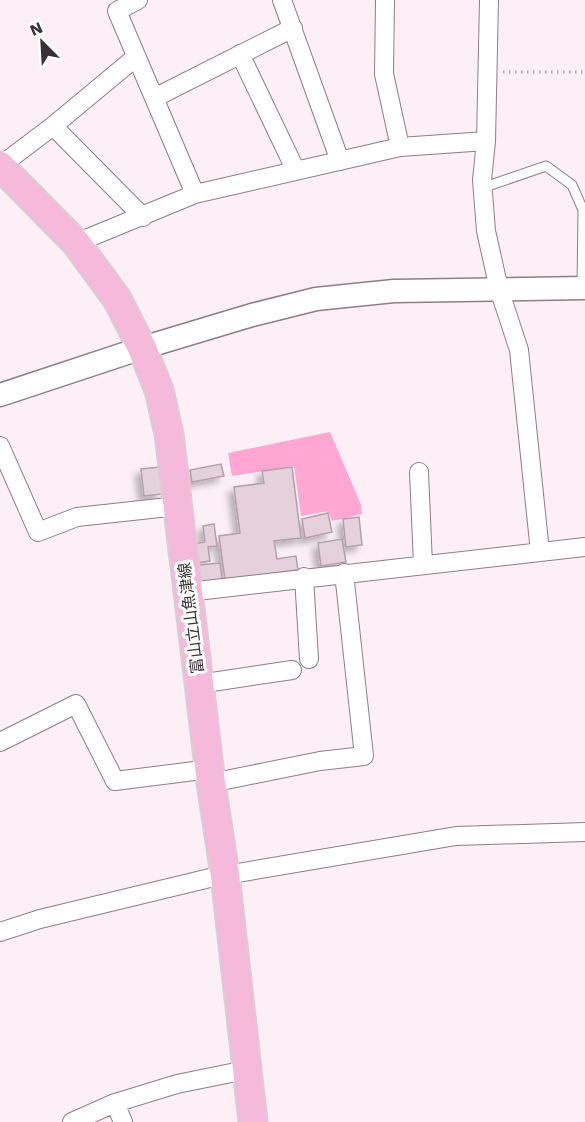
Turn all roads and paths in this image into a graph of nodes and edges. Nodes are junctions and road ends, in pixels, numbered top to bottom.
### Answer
1 (138, 0) edge
2 (282, 0) edge
3 (385, 0) edge
4 (489, 0) edge
5 (293, 28) junction
6 (240, 54) junction
7 (136, 57) junction
8 (488, 72) junction
9 (585, 72) edge
10 (154, 98) junction
11 (53, 126) junction
12 (486, 141) junction
13 (400, 147) junction
14 (340, 161) junction
15 (0, 166) edge
16 (296, 171) junction
17 (483, 188) junction
18 (195, 194) junction
19 (143, 217) junction
20 (76, 243) junction
21 (583, 288) edge
22 (499, 289) junction
23 (142, 348) junction
24 (0, 395) edge
25 (0, 446) edge
26 (419, 472) dead end
27 (178, 506) junction
28 (585, 548) edge
29 (540, 552) junction
30 (423, 565) junction
31 (344, 573) junction
32 (304, 578) junction
33 (188, 592) junction
34 (309, 659) dead end
35 (292, 670) dead end
36 (199, 684) junction
37 (0, 742) edge
38 (210, 776) junction
39 (585, 832) edge
40 (225, 875) junction
41 (0, 932) edge
42 (246, 1070) junction
43 (115, 1103) junction
44 (72, 1122) edge
45 (123, 1122) edge
46 (253, 1122) edge

1 - 7 street
2 - 5 street
3 - 13 street
4 - 8 street
5 - 6 street
5 - 14 street
6 - 10 street
6 - 16 street
7 - 10 street
7 - 11 street
8 - 9 path
8 - 12 street
10 - 18 street
11 - 15 street
11 - 19 street
12 - 13 street
12 - 17 street
13 - 14 street
14 - 16 street
15 - 20 main road, 富山立山魚津線
16 - 18 street
17 - 21 lane
17 - 22 street
18 - 19 street
19 - 20 street
20 - 23 main road, 富山立山魚津線
21 - 22 street
22 - 23 street
22 - 29 street
23 - 24 street
23 - 27 main road, 富山立山魚津線
25 - 27 street
26 - 30 street
27 - 33 main road, 富山立山魚津線
28 - 29 street
29 - 30 street
30 - 31 street
31 - 32 street
31 - 38 street
32 - 33 street
32 - 34 street
33 - 36 main road, 富山立山魚津線
35 - 36 street
36 - 38 main road, 富山立山魚津線
37 - 38 street
38 - 40 main road, 富山立山魚津線
39 - 40 street
40 - 41 street
40 - 42 main road, 富山立山魚津線
42 - 43 street
42 - 46 main road, 富山立山魚津線
43 - 44 street
43 - 45 street

